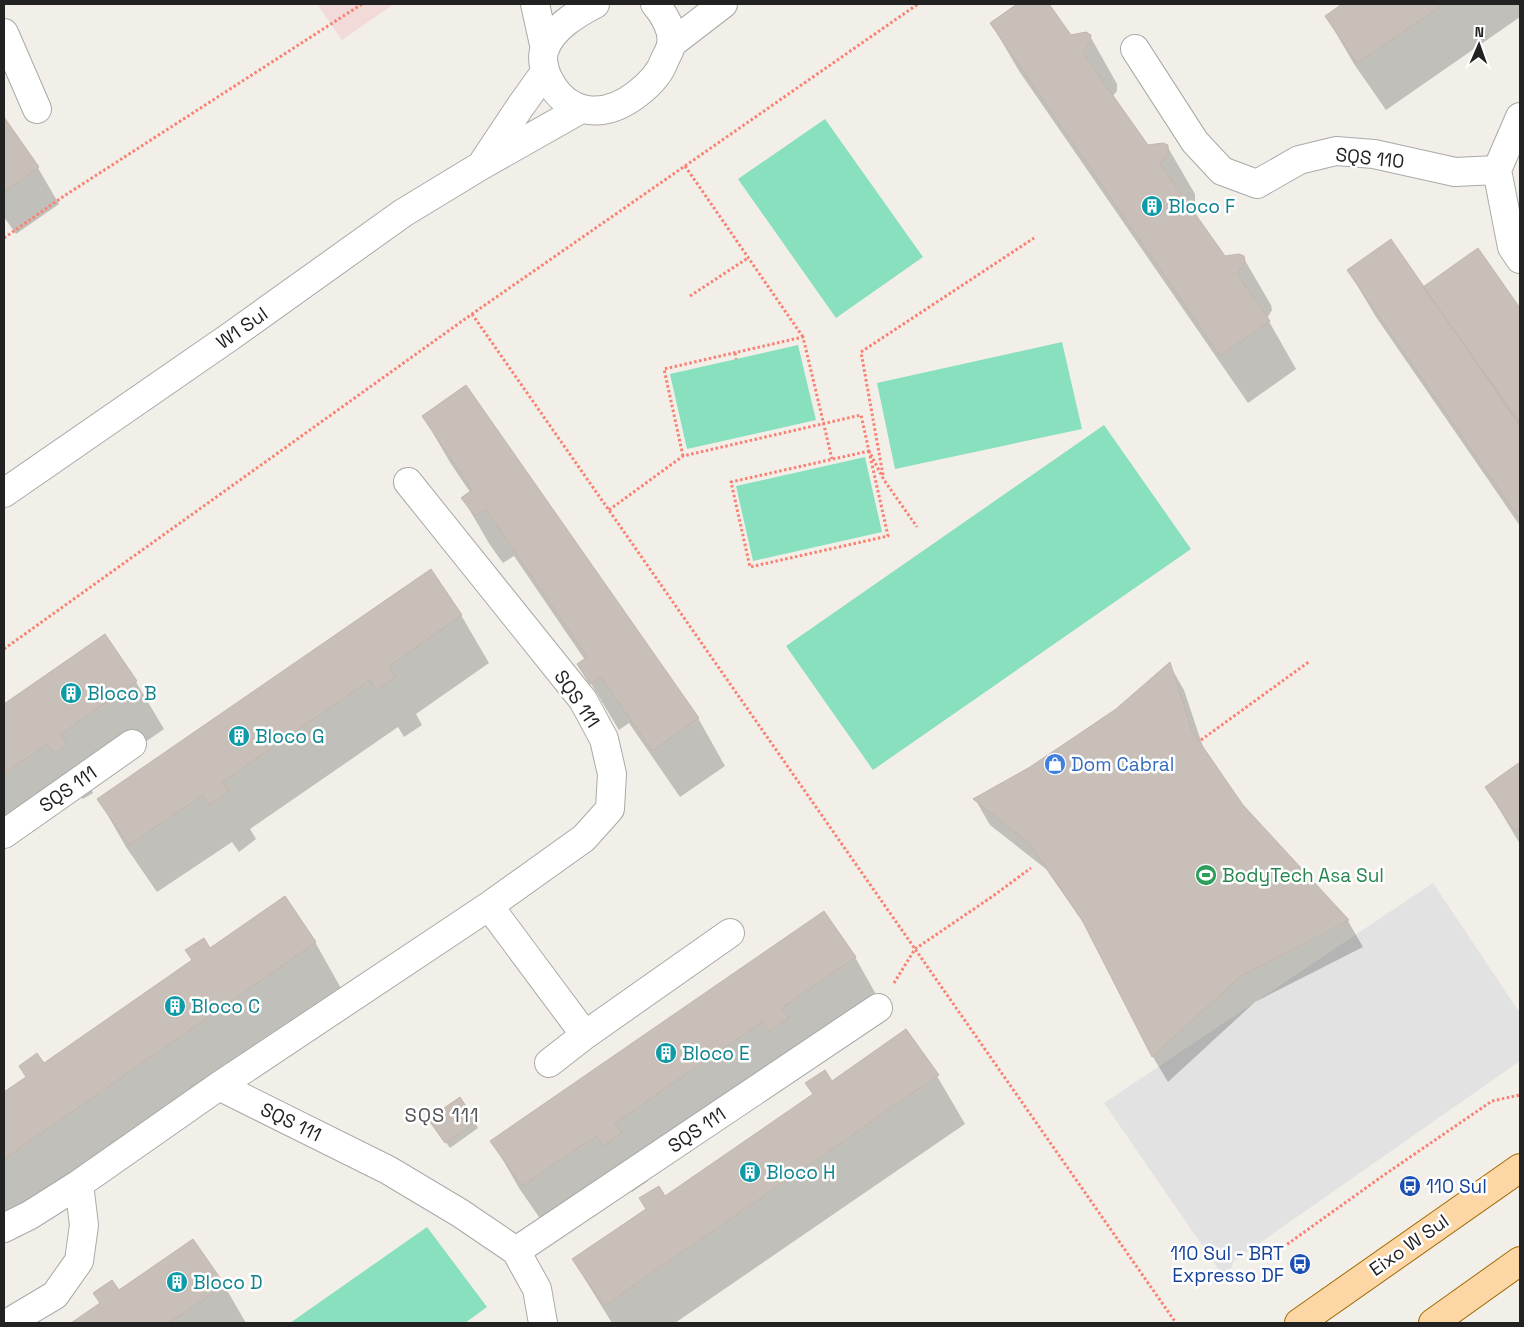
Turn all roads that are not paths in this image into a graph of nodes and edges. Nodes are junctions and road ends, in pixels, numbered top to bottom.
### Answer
1 (535, 4) edge
2 (596, 4) edge
3 (655, 4) edge
4 (723, 4) edge
5 (4, 33) edge
6 (671, 44) junction
7 (1135, 49) dead end
8 (545, 61) junction
9 (37, 109) dead end
10 (581, 109) junction
11 (1520, 117) edge
12 (482, 165) junction
13 (1497, 170) junction
14 (1520, 259) edge
15 (408, 482) dead end
16 (4, 493) edge
17 (132, 744) dead end
18 (4, 834) edge
19 (489, 906) junction
20 (730, 933) dead end
21 (878, 1008) road end
22 (585, 1035) junction
23 (549, 1064) dead end
24 (219, 1086) junction
25 (1520, 1168) edge
26 (79, 1184) junction
27 (4, 1228) edge
28 (516, 1251) junction
29 (1520, 1261) edge
30 (8, 1323) edge
31 (543, 1323) edge
32 (1299, 1323) edge
33 (1433, 1323) edge

1 - 8 street
2 - 8 street, W1 Sul
3 - 6 street
4 - 6 street
5 - 9 street
6 - 10 street
7 - 13 street, SQS 110
8 - 10 street
8 - 12 street, W1 Sul
10 - 12 street, W1 Sul
11 - 13 street
12 - 16 street, W1 Sul
13 - 14 street
15 - 19 street, SQS 111
17 - 18 street, SQS 111
19 - 22 street
19 - 24 street, SQS 111
20 - 22 street
21 - 28 street, SQS 111
22 - 23 street
24 - 26 street, SQS 111
24 - 28 street, SQS 111
25 - 32 main road, Eixo W Sul
26 - 27 street, SQS 111
26 - 30 street
28 - 31 street, SQS 111
29 - 33 main road

